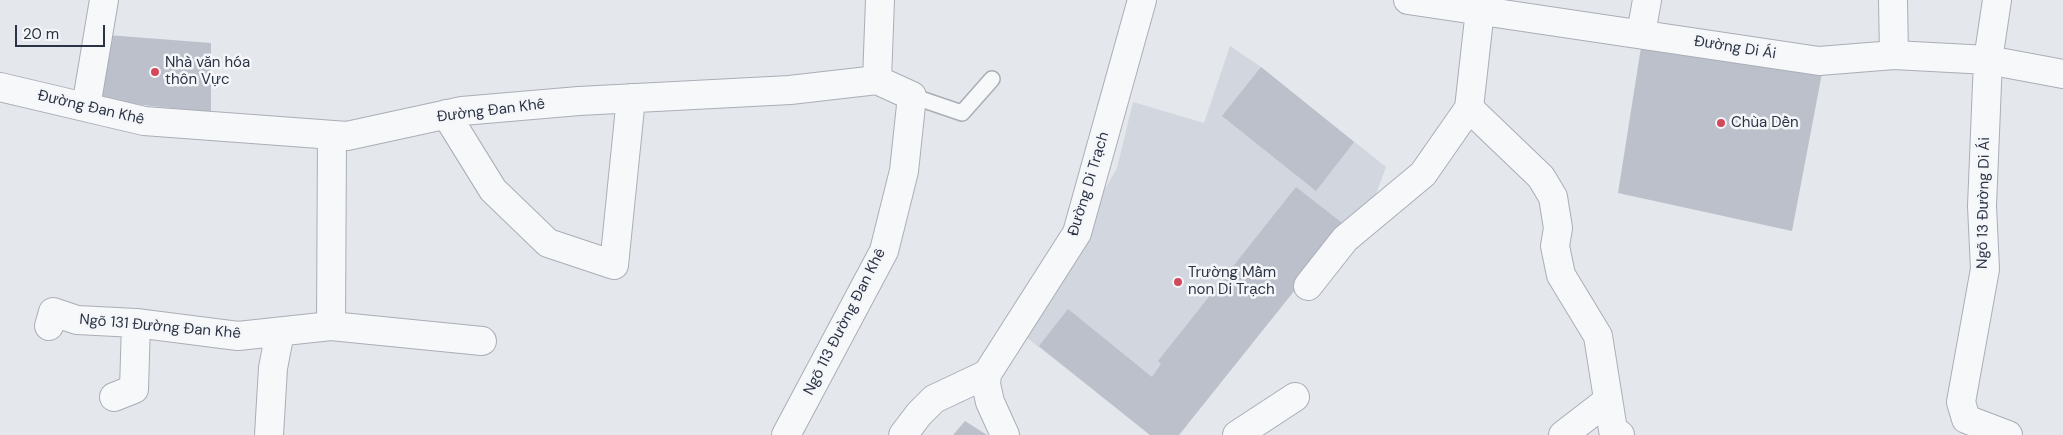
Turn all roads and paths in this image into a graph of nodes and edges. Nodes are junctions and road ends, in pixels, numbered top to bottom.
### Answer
1 (104, 0) edge
2 (880, 0) edge
3 (1142, 0) edge
4 (1408, 0) edge
5 (1647, 0) edge
6 (1893, 0) edge
7 (1997, 0) edge
8 (1480, 10) junction
9 (1641, 34) junction
10 (1894, 55) junction
11 (1988, 60) junction
12 (2063, 74) edge
13 (992, 79) dead end
14 (877, 80) junction
15 (0, 88) edge
16 (912, 96) junction
17 (631, 98) junction
18 (86, 107) junction
19 (1469, 108) junction
20 (446, 114) junction
21 (332, 135) junction
22 (1308, 286) dead end
23 (136, 323) junction
24 (49, 326) dead end
25 (330, 326) junction
26 (280, 332) junction
27 (482, 341) dead end
28 (987, 374) junction
29 (114, 397) dead end
30 (1295, 397) dead end
31 (1607, 401) junction
32 (269, 435) edge
33 (786, 435) edge
34 (903, 435) edge
35 (1005, 435) edge
36 (1237, 435) edge
37 (1563, 435) edge
38 (1620, 435) edge
39 (2008, 435) edge

1 - 18 street
2 - 14 street
3 - 28 street, Đường Di Trạch
4 - 8 street, Đường Di Ái
5 - 9 street
6 - 10 street
7 - 11 street
8 - 9 street, Đường Di Ái
8 - 19 street
9 - 10 street, Đường Di Ái
10 - 11 street, Đường Di Ái
11 - 12 street, Đường Di Ái
11 - 39 street, Ngõ 13 Đường Di Ái
13 - 16 lane
14 - 16 street
14 - 17 street, Đường Đan Khê
15 - 18 street, Đường Đan Khê
16 - 33 street, Ngõ 113 Đường Đan Khê
17 - 20 street, Đường Đan Khê
17 - 20 street
18 - 21 street, Đường Đan Khê
19 - 22 street
19 - 31 street
20 - 21 street, Đường Đan Khê
21 - 25 street
23 - 24 street, Ngõ 131 Đường Đan Khê
23 - 26 street, Ngõ 131 Đường Đan Khê
23 - 29 street
25 - 26 street, Ngõ 131 Đường Đan Khê
25 - 27 street, Ngõ 131 Đường Đan Khê
26 - 32 street
28 - 34 street
28 - 35 street
30 - 36 street
31 - 37 street
31 - 38 street

